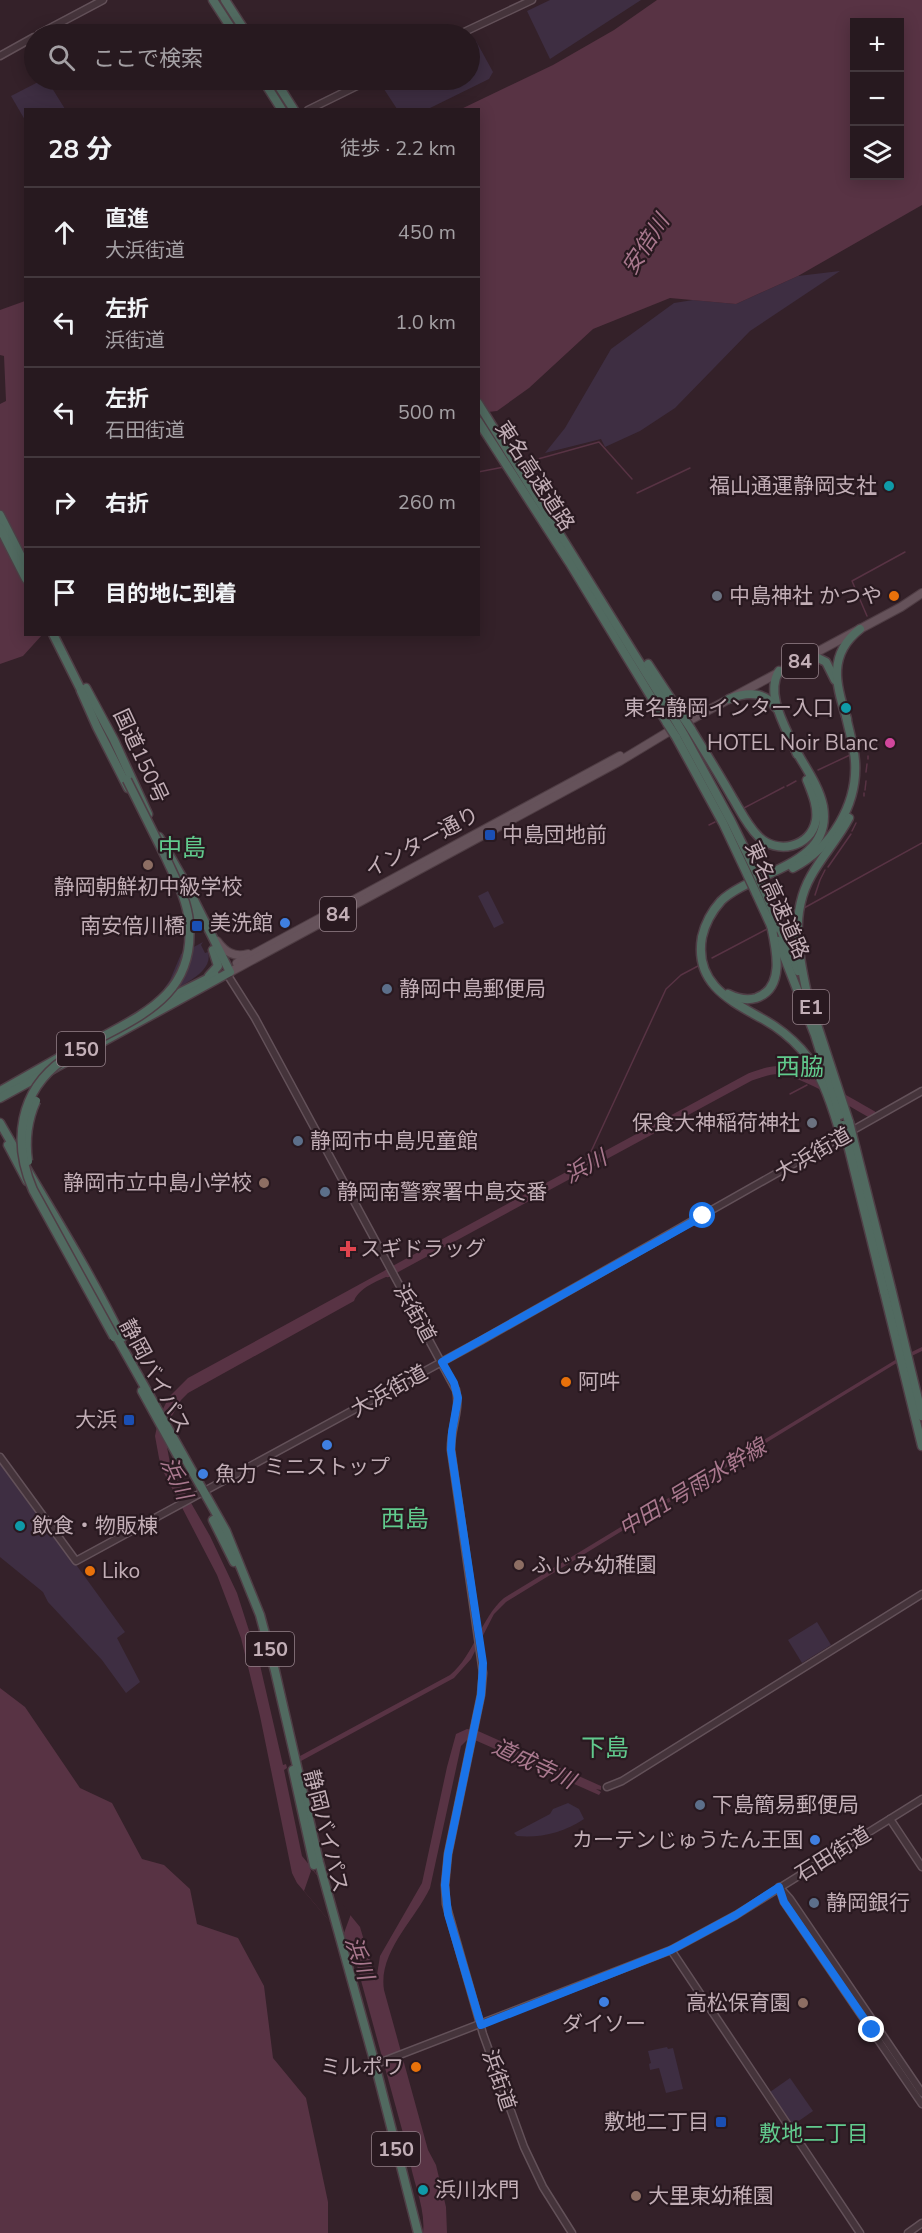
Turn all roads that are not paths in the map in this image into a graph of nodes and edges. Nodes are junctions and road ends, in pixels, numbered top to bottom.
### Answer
1 (103, 0) edge
2 (213, 0) edge
3 (225, 0) edge
4 (532, 0) edge
5 (58, 24) edge
6 (229, 24) edge
7 (240, 24) edge
8 (480, 25) edge
9 (24, 43) edge
10 (0, 56) edge
11 (269, 90) edge
12 (281, 90) edge
13 (349, 90) edge
14 (281, 108) edge
15 (293, 108) edge
16 (312, 108) edge
17 (480, 406) edge
18 (480, 424) edge
19 (541, 510) junction
20 (0, 515) edge
21 (0, 528) edge
22 (573, 561) junction
23 (24, 562) edge
24 (24, 575) edge
25 (922, 593) edge
26 (860, 629) junction
27 (54, 636) edge
28 (61, 636) edge
29 (812, 655) junction
30 (643, 668) junction
31 (779, 671) junction
32 (84, 690) junction
33 (842, 697) junction
34 (729, 699) junction
35 (846, 716) junction
36 (782, 719) junction
37 (682, 730) junction
38 (795, 749) junction
39 (635, 751) junction
40 (128, 779) joint
41 (198, 909) junction
42 (773, 926) junction
43 (213, 950) junction
44 (256, 952) junction
45 (228, 971) junction
46 (191, 987) junction
47 (808, 998) junction
48 (836, 1088) junction
49 (0, 1091) edge
50 (922, 1091) edge
51 (0, 1098) edge
52 (0, 1123) edge
53 (843, 1124) junction
54 (0, 1130) edge
55 (887, 1289) junction
56 (442, 1362) junction
57 (905, 1363) junction
58 (138, 1378) junction
59 (922, 1416) edge
60 (922, 1446) edge
61 (0, 1456) edge
62 (198, 1495) junction
63 (922, 1594) edge
64 (608, 1787) dead end
65 (922, 1799) edge
66 (890, 1819) junction
67 (922, 1867) edge
68 (779, 1887) junction
69 (671, 1950) junction
70 (481, 2025) junction
71 (376, 2064) junction
72 (922, 2093) edge
73 (922, 2104) edge
74 (922, 2223) edge
75 (412, 2233) edge
76 (418, 2233) edge
77 (572, 2233) edge
78 (860, 2233) edge
79 (908, 2233) edge

1 - 5 street
2 - 6 highway
3 - 7 highway
4 - 8 street
9 - 10 street
11 - 14 highway
12 - 15 highway
13 - 16 street
17 - 19 highway, 東名高速道路 / E1
18 - 19 highway, 東名高速道路 / E1
19 - 22 highway, 東名高速道路 / E1
20 - 23 highway
21 - 24 highway
22 - 30 highway, 東名高速道路 / E1
22 - 30 highway, 東名高速道路 / E1
25 - 26 main road, インター通り / 84
26 - 29 main road, インター通り / 84
26 - 33 highway
27 - 32 highway, 国道150号 / 150
28 - 32 highway, 国道150号 / 150
29 - 31 main road, インター通り / 84
29 - 33 highway
30 - 37 highway, 東名高速道路 / E1, bridge
31 - 34 main road, インター通り / 84
31 - 36 highway
32 - 40 highway, 国道150号 / 150
32 - 41 highway, 国道150号 / 150
32 - 43 highway, 国道150号 / 150
33 - 35 highway
34 - 36 highway
34 - 37 main road, インター通り / 84
35 - 42 highway
35 - 47 highway
36 - 38 highway
37 - 38 highway
37 - 39 main road, インター通り / 84
37 - 42 highway, 東名高速道路 / E1, bridge
38 - 53 highway
39 - 44 main road, インター通り / 84
39 - 45 main road, インター通り / 84
40 - 58 highway, 静岡バイパス / 150, bridge
41 - 44 main road
41 - 45 highway, 国道150号 / 150
42 - 47 highway, 東名高速道路 / E1
42 - 48 highway, 東名高速道路 / E1
43 - 45 highway, 国道150号 / 150
43 - 46 highway, 150
44 - 45 main road, インター通り / 84
45 - 46 highway, 150
45 - 51 highway, 150
45 - 56 street, 浜街道
46 - 49 highway, 150
47 - 48 highway, 東名高速道路 / E1
48 - 53 highway, 東名高速道路 / E1
50 - 56 street, 大浜街道
52 - 58 highway, 150
53 - 55 highway, 東名高速道路 / E1, bridge
53 - 55 highway, 東名高速道路 / E1, bridge
54 - 58 highway, 150
55 - 57 highway, 東名高速道路 / E1
56 - 62 street, 大浜街道
56 - 70 street, 浜街道
57 - 59 highway, 東名高速道路 / E1
57 - 60 highway, 東名高速道路 / E1
58 - 62 highway, 静岡バイパス / 150
61 - 62 street, 大浜街道
62 - 71 highway, 静岡バイパス / 150
62 - 71 highway, 静岡バイパス / 150
63 - 64 street
65 - 66 street, 石田街道
66 - 67 street
66 - 68 street, 石田街道
68 - 69 street, 石田街道
68 - 72 street
68 - 73 street
69 - 70 street, 石田街道
69 - 78 street
70 - 71 street, 石田街道
70 - 77 street, 浜街道
71 - 75 highway, 150
71 - 76 highway, 150
74 - 79 street

